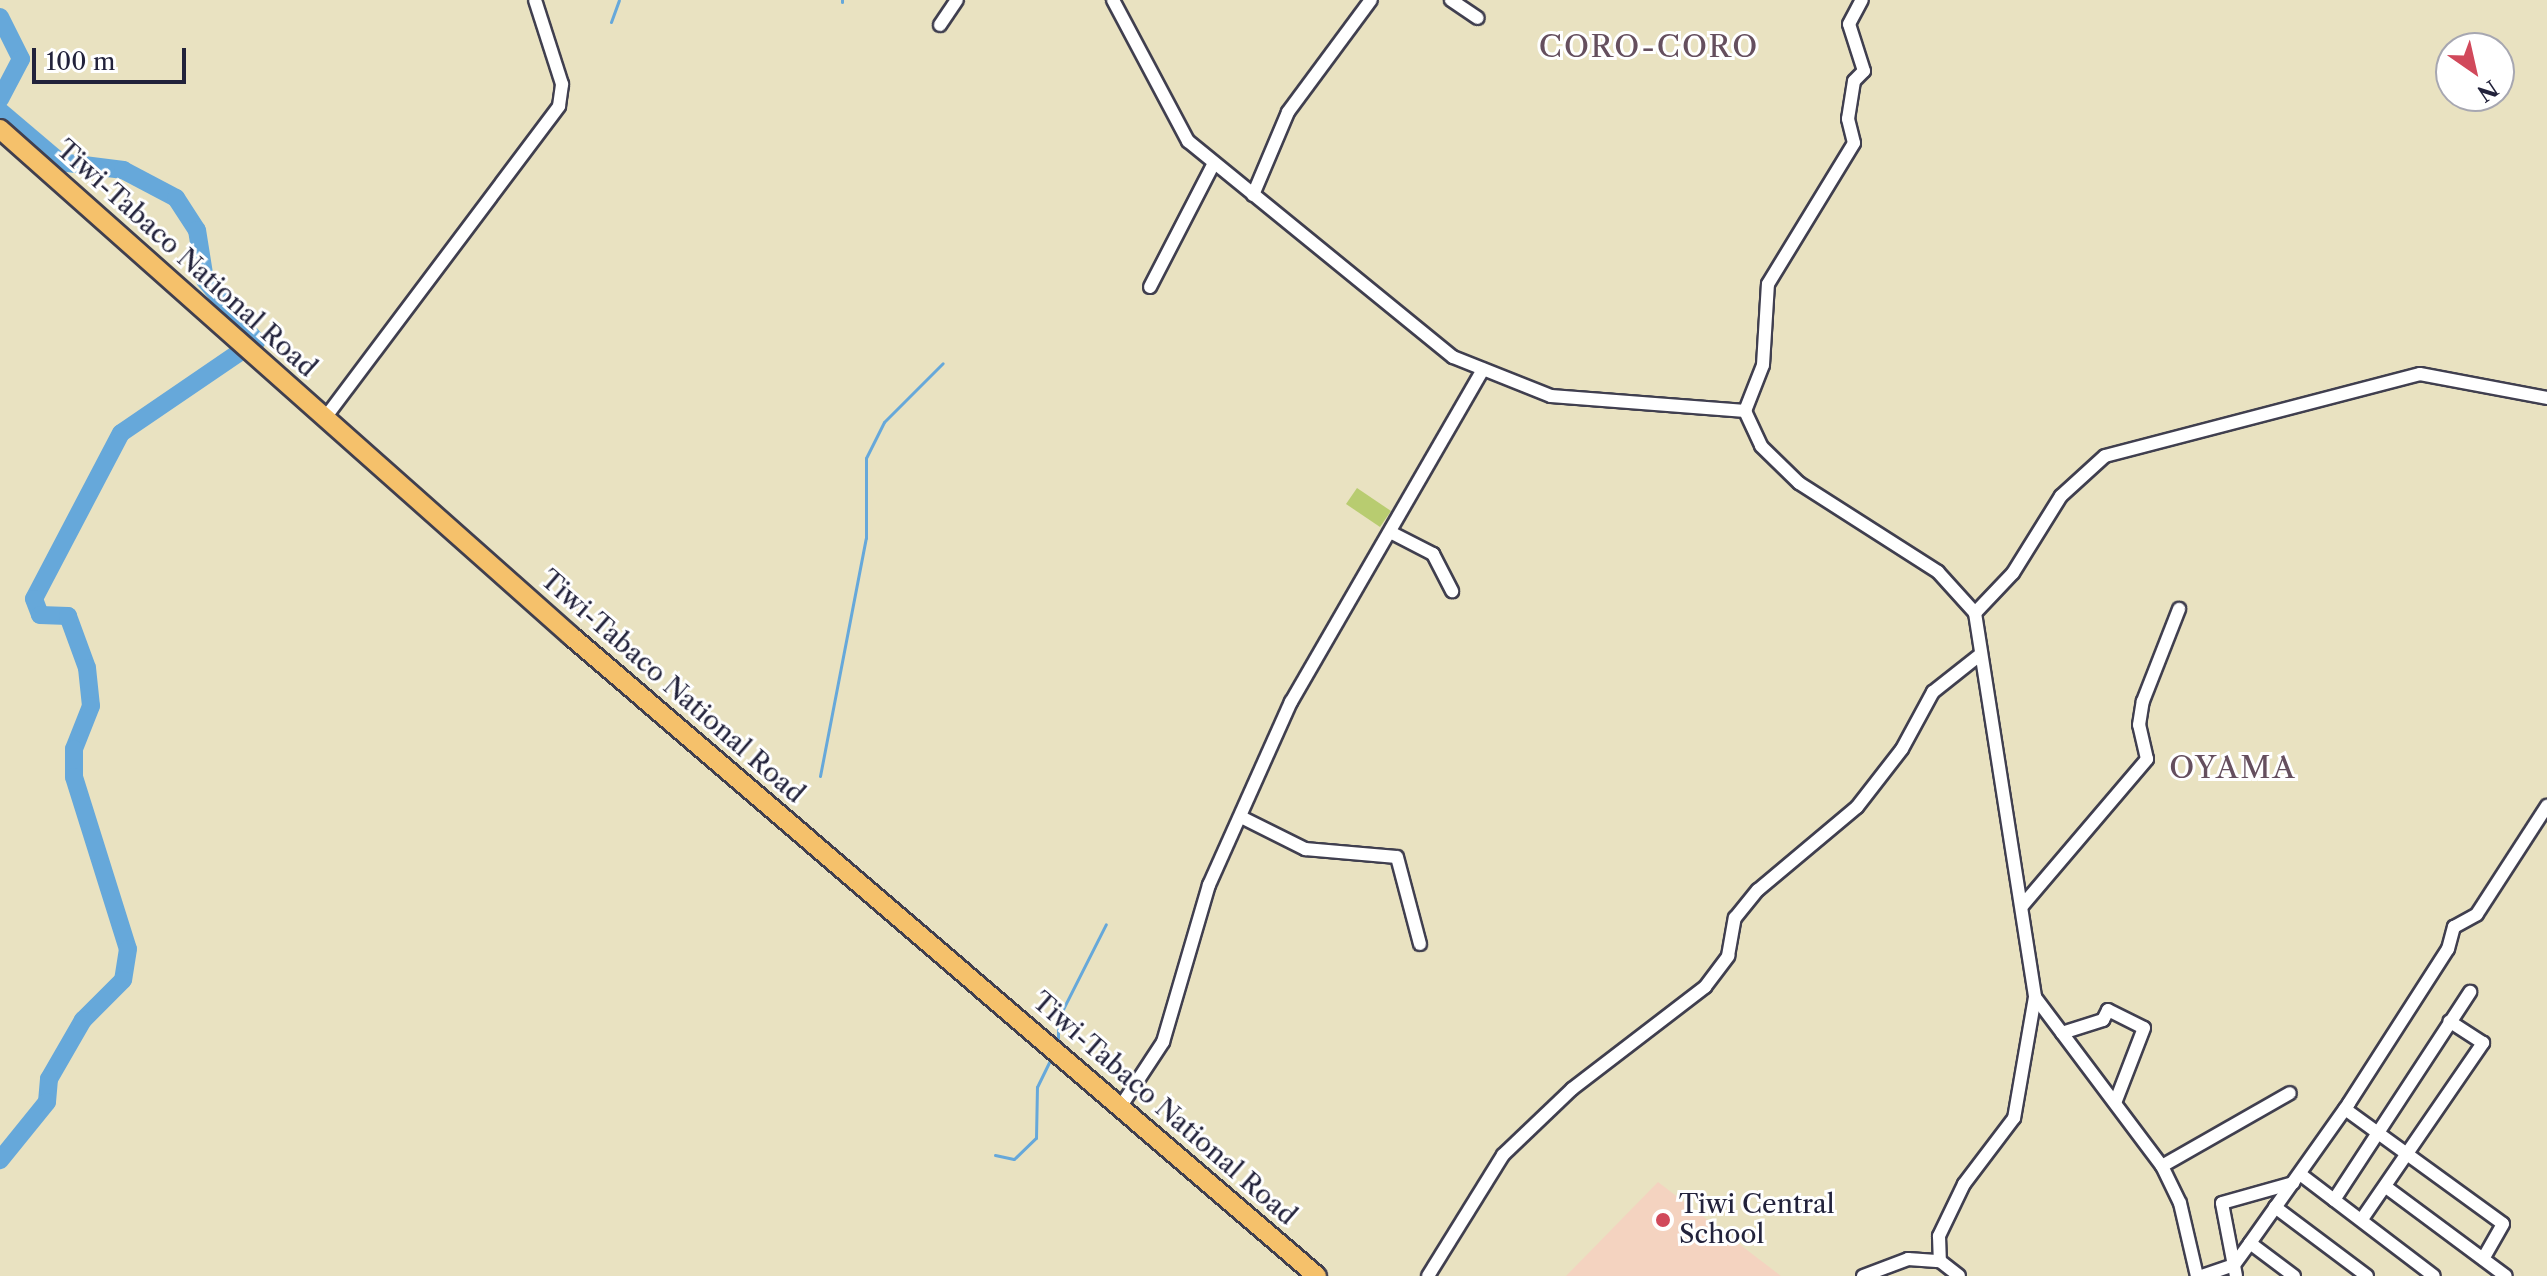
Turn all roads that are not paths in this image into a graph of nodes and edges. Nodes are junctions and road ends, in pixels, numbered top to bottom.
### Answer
1 (535, 0) edge
2 (957, 0) edge
3 (1113, 0) edge
4 (1371, 0) edge
5 (1451, 0) edge
6 (1862, 0) edge
7 (1478, 18) dead end
8 (940, 25) dead end
9 (0, 129) edge
10 (1213, 165) junction
11 (1253, 195) junction
12 (1150, 287) dead end
13 (1483, 370) junction
14 (2547, 398) edge
15 (1745, 411) junction
16 (325, 418) junction
17 (1394, 534) junction
18 (1452, 591) dead end
19 (2179, 609) dead end
20 (1975, 613) junction
21 (1981, 654) junction
22 (2547, 806) edge
23 (1241, 817) junction
24 (2022, 906) junction
25 (1420, 944) dead end
26 (2470, 992) dead end
27 (2035, 997) junction
28 (2449, 1021) junction
29 (2062, 1033) junction
30 (2290, 1093) dead end
31 (2115, 1103) junction
32 (1121, 1106) junction
33 (2345, 1109) junction
34 (2380, 1135) junction
35 (2408, 1156) junction
36 (2162, 1166) junction
37 (2297, 1178) junction
38 (2386, 1187) junction
39 (2334, 1200) junction
40 (2275, 1207) junction
41 (2362, 1219) junction
42 (2250, 1243) junction
43 (2483, 1259) junction
44 (1940, 1261) junction
45 (2235, 1270) edge
46 (1305, 1272) edge
47 (1428, 1276) edge
48 (1863, 1276) edge
49 (1959, 1276) edge
50 (2200, 1276) edge
51 (2294, 1276) edge
52 (2367, 1276) edge
53 (2434, 1276) edge
54 (2506, 1276) edge

1 - 16 street
2 - 8 street
3 - 10 street
4 - 11 street
5 - 7 street
6 - 15 street
9 - 16 main road, Tiwi-Tabaco National Road
10 - 11 street
10 - 12 street
11 - 13 street
13 - 15 street
13 - 17 street
14 - 20 street
15 - 20 street
16 - 32 main road, Tiwi-Tabaco National Road
17 - 18 street
17 - 23 street
19 - 24 street
20 - 21 street
21 - 24 street
21 - 47 street
22 - 33 street
23 - 25 street
23 - 32 street
24 - 27 street
26 - 28 street
27 - 29 street
27 - 44 street
28 - 34 street
28 - 35 street
29 - 31 street
29 - 31 street
30 - 36 street
31 - 36 street
32 - 46 main road, Tiwi-Tabaco National Road
33 - 34 street
33 - 37 street
34 - 35 street
34 - 39 street
35 - 38 street
35 - 43 street
36 - 50 street
37 - 39 street
37 - 40 street
37 - 45 street
38 - 41 street
38 - 43 street
39 - 41 street
40 - 42 street
40 - 52 street
41 - 53 street
42 - 45 street
42 - 51 street
43 - 54 street
44 - 48 street
44 - 49 street
45 - 50 street

